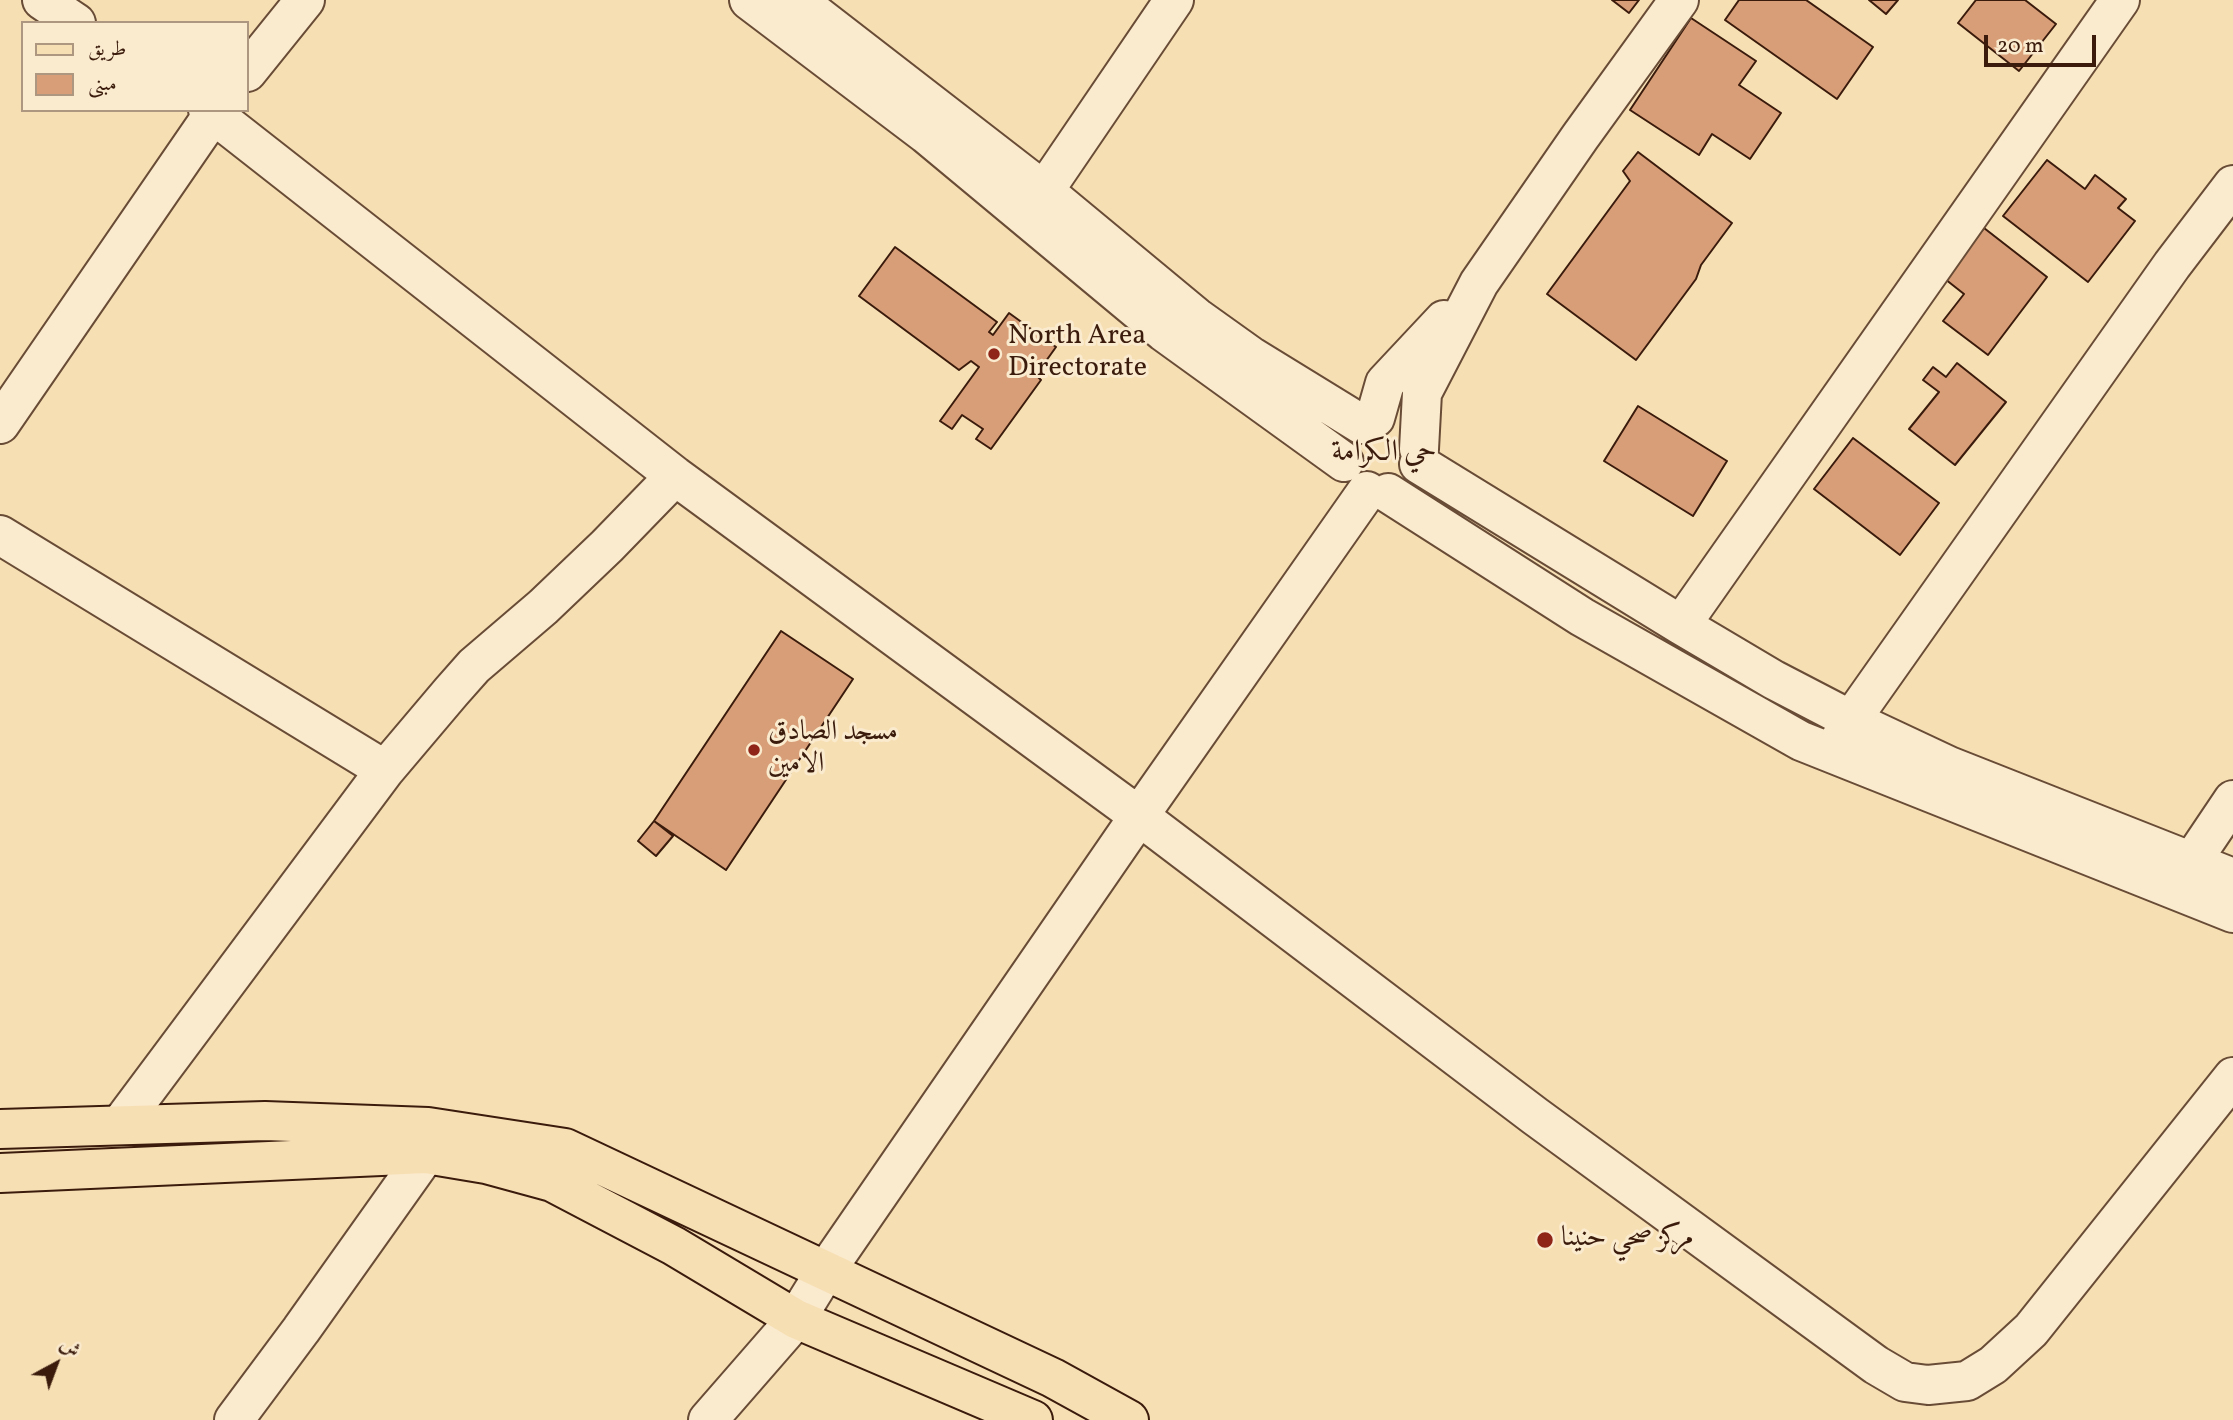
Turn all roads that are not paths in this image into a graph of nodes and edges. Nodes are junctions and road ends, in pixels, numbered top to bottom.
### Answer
1 (42, 0) edge
2 (305, 0) edge
3 (749, 0) edge
4 (796, 0) edge
5 (1174, 0) edge
6 (1679, 0) edge
7 (2120, 0) edge
8 (73, 21) edge
9 (248, 71) edge
10 (211, 112) edge
11 (213, 112) edge
12 (2233, 185) edge
13 (1044, 191) junction
14 (1479, 283) junction
15 (1368, 421) junction
16 (0, 424) edge
17 (1419, 457) junction
18 (675, 476) junction
19 (1366, 482) junction
20 (0, 535) edge
21 (1681, 625) junction
22 (1851, 720) junction
23 (1833, 754) junction
24 (385, 771) junction
25 (2233, 800) edge
26 (1139, 816) junction
27 (2192, 861) junction
28 (2233, 878) edge
29 (2233, 914) edge
30 (2233, 1077) edge
31 (120, 1125) junction
32 (0, 1129) edge
33 (426, 1154) junction
34 (0, 1173) edge
35 (825, 1272) junction
36 (796, 1319) junction
37 (234, 1420) edge
38 (708, 1420) edge
39 (1033, 1420) edge
40 (1129, 1420) edge

1 - 8 street
2 - 9 street
3 - 19 street
4 - 13 street
5 - 13 street
6 - 14 street
7 - 21 street
10 - 16 street
11 - 18 street
12 - 22 street
13 - 15 street
14 - 15 street
14 - 17 street
15 - 17 street
15 - 19 street
17 - 19 street
17 - 21 street
18 - 24 street
18 - 26 street
19 - 23 street
19 - 26 street
20 - 24 street
21 - 22 street
22 - 23 street
22 - 27 street
23 - 29 street
24 - 31 street
25 - 27 street
26 - 30 street
26 - 35 street
27 - 28 street
31 - 32 main road
31 - 35 main road
33 - 34 main road
33 - 36 main road
33 - 37 street
35 - 36 street
35 - 40 main road
36 - 38 street
36 - 39 main road

